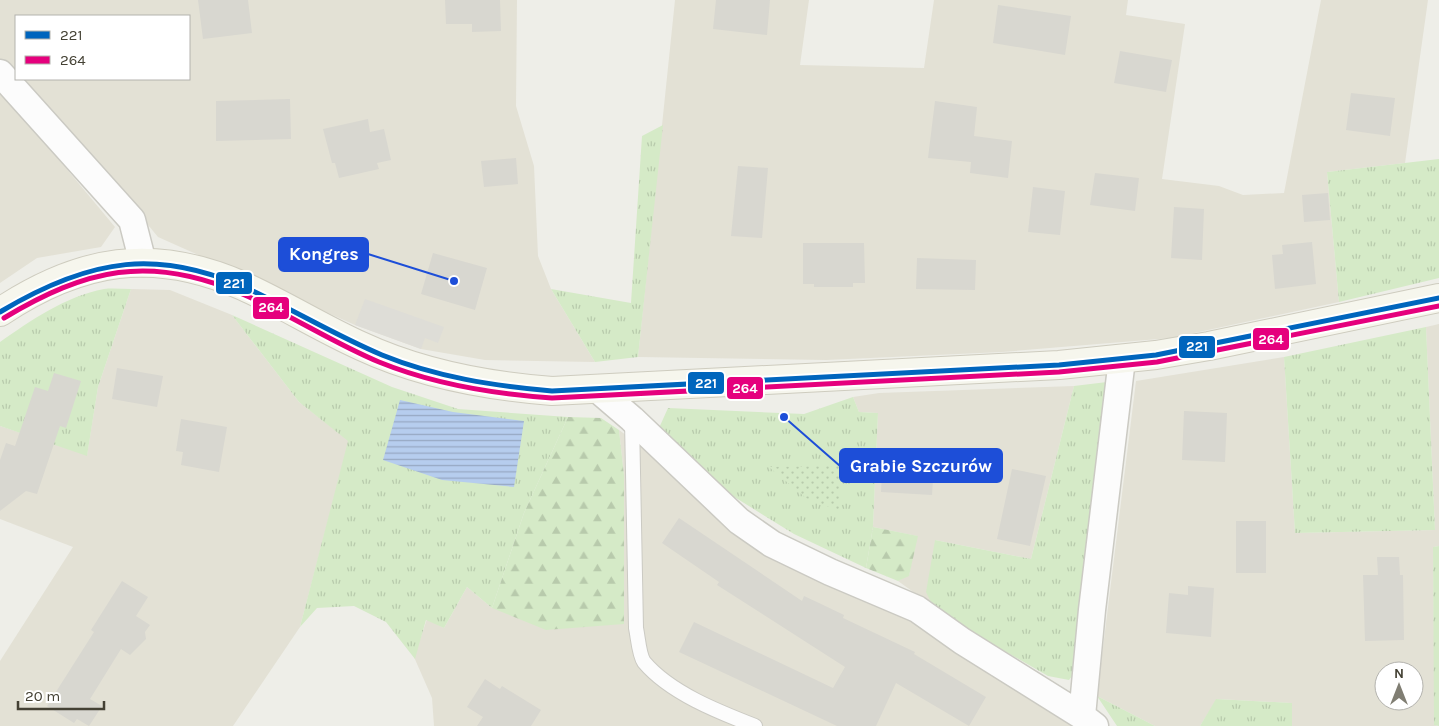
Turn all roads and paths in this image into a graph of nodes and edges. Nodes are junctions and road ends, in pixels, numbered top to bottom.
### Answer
1 (0, 72) edge
2 (143, 263) junction
3 (1439, 298) edge
4 (0, 312) edge
5 (1122, 359) junction
6 (597, 389) junction
7 (632, 419) junction
8 (1088, 721) edge
9 (755, 726) edge

1 - 2 street
2 - 4 street
2 - 6 street
3 - 5 street
5 - 6 street
5 - 8 street
6 - 7 street
7 - 8 street
7 - 9 lane

